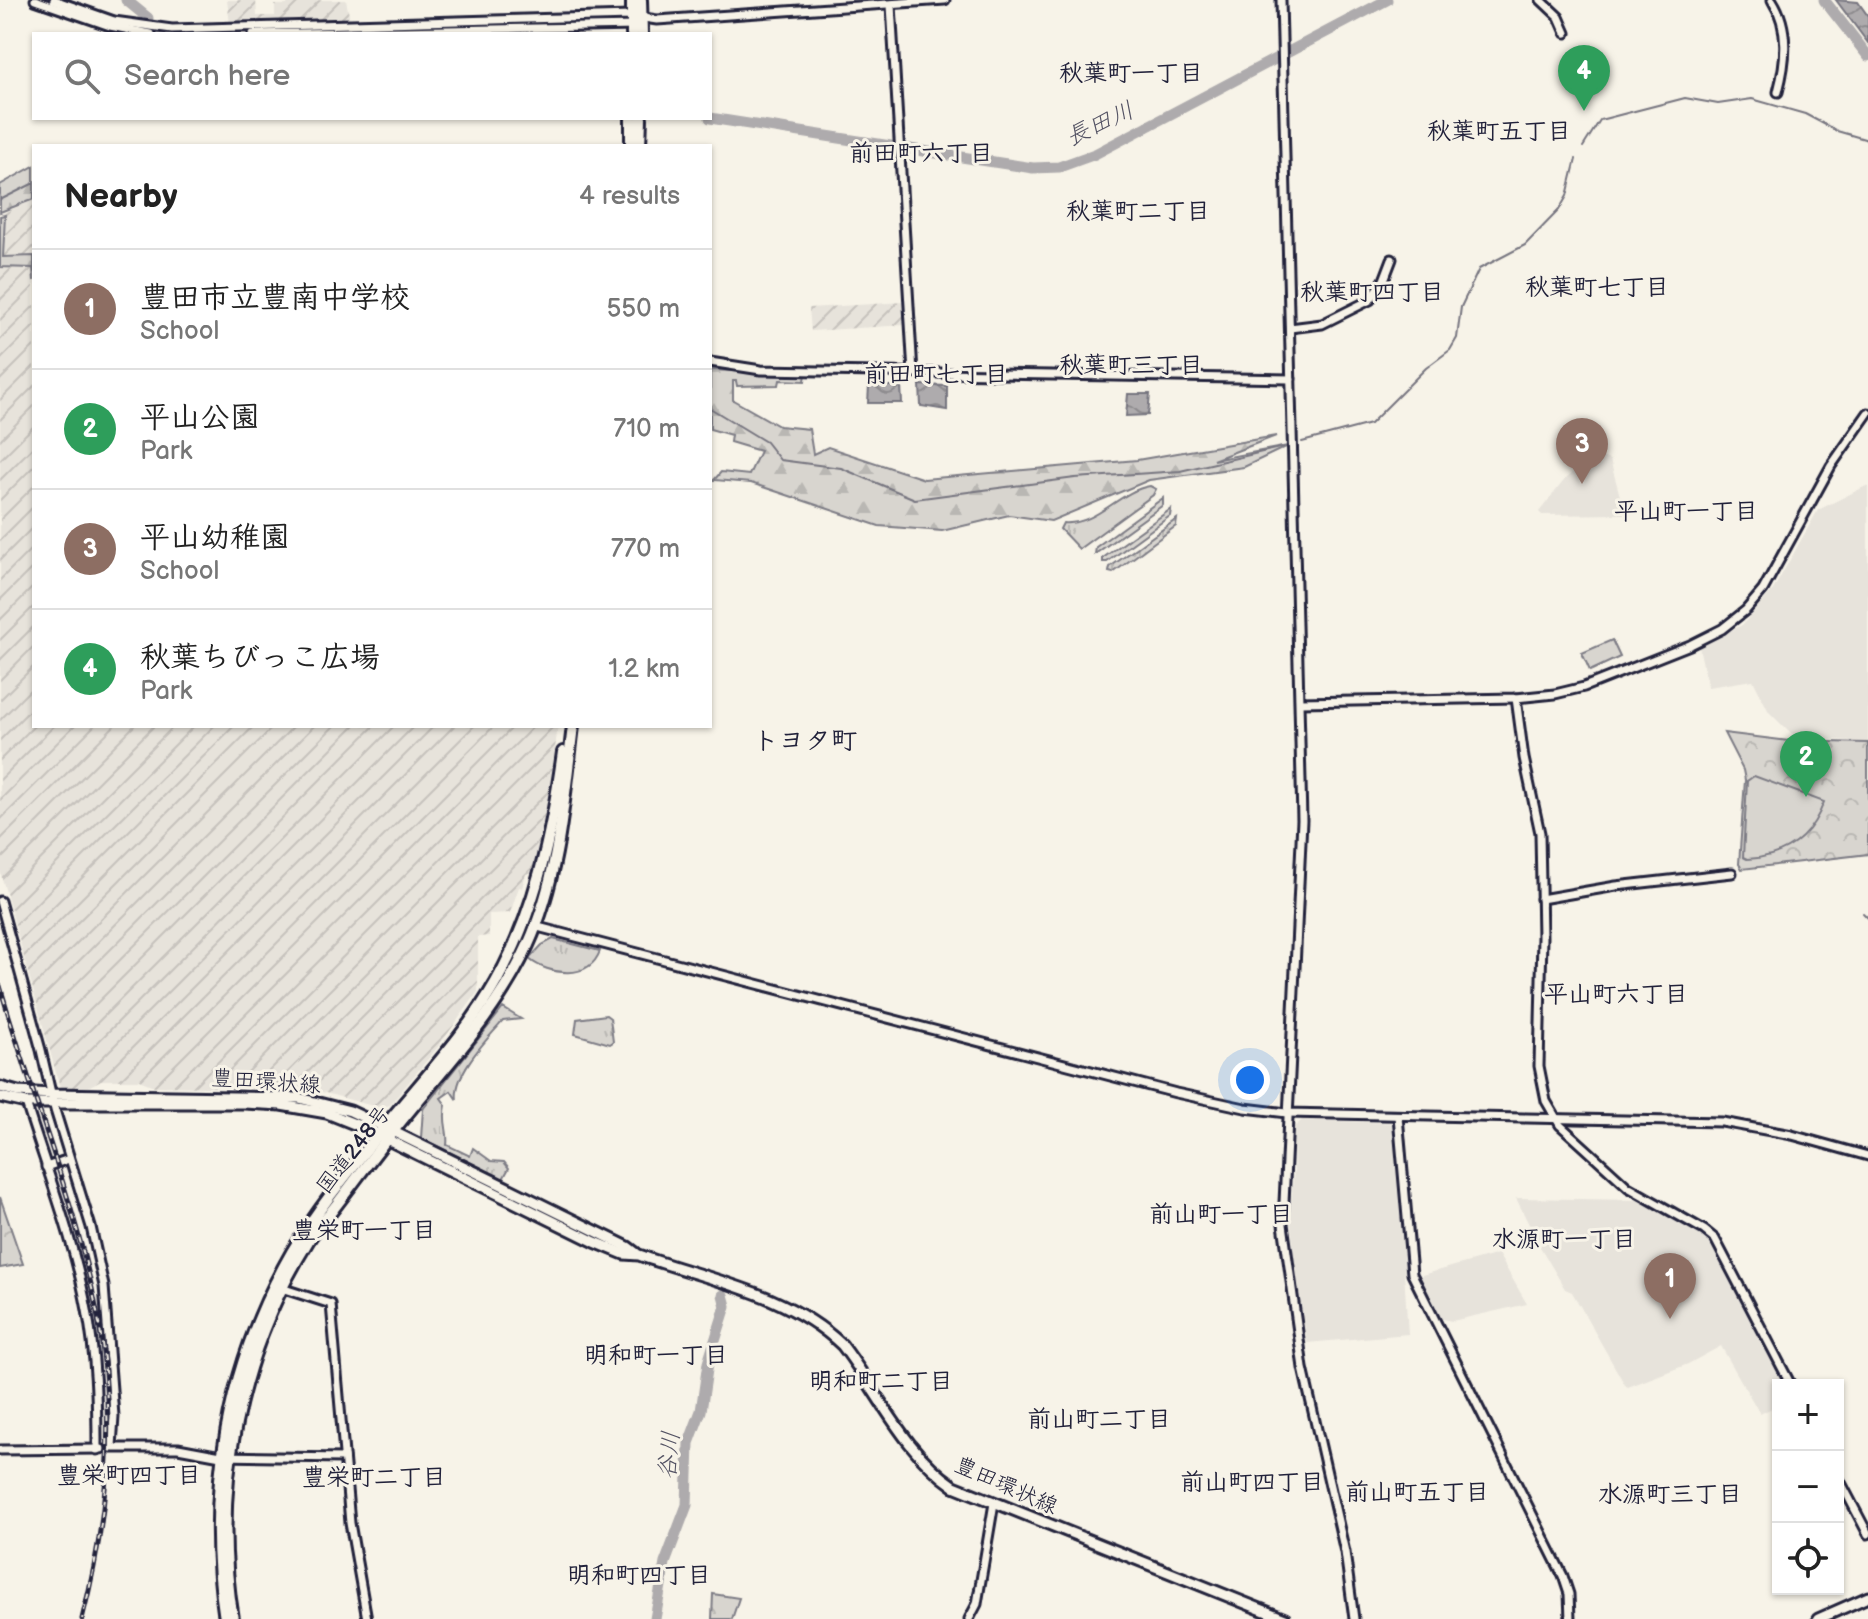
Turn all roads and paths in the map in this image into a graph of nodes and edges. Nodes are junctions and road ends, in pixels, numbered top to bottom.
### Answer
1 (35, 0) edge
2 (54, 0) edge
3 (632, 0) edge
4 (641, 0) edge
5 (945, 0) edge
6 (1281, 0) edge
7 (1541, 0) edge
8 (1772, 0) edge
9 (891, 5) junction
10 (637, 26) edge
11 (141, 32) edge
12 (349, 32) edge
13 (1566, 33) dead end
14 (1778, 92) dead end
15 (631, 120) edge
16 (641, 120) edge
17 (631, 144) edge
18 (640, 144) edge
19 (1392, 259) dead end
20 (1290, 328) junction
21 (712, 362) edge
22 (913, 373) junction
23 (1291, 379) junction
24 (1868, 413) edge
25 (1516, 698) junction
26 (1300, 702) junction
27 (567, 728) edge
28 (573, 728) edge
29 (1732, 873) dead end
30 (1541, 899) junction
31 (0, 901) edge
32 (523, 924) junction
33 (536, 926) junction
34 (0, 1087) edge
35 (0, 1097) edge
36 (52, 1098) junction
37 (26, 1103) junction
38 (1287, 1113) junction
39 (1398, 1116) junction
40 (1554, 1118) junction
41 (386, 1133) junction
42 (1868, 1156) edge
43 (69, 1159) junction
44 (46, 1167) junction
45 (278, 1287) junction
46 (1788, 1379) edge
47 (105, 1449) junction
48 (0, 1450) edge
49 (225, 1455) junction
50 (344, 1458) junction
51 (1844, 1488) edge
52 (994, 1503) junction
53 (1868, 1534) edge
54 (1868, 1597) edge
55 (225, 1619) edge
56 (233, 1619) edge
57 (367, 1619) edge
58 (969, 1619) edge
59 (1285, 1619) edge
60 (1354, 1619) edge
61 (1570, 1619) edge
62 (1818, 1619) edge

1 - 11 street
2 - 10 street
3 - 10 highway
4 - 10 highway
5 - 9 street
6 - 20 street
7 - 13 street
8 - 14 street
9 - 10 street
9 - 22 street
10 - 12 street
15 - 17 highway
16 - 18 highway
19 - 20 street
20 - 23 street
21 - 22 street
22 - 23 street
23 - 26 street
24 - 25 street
25 - 26 street
25 - 30 street
26 - 38 street
27 - 32 highway, 国道248号
28 - 33 highway, 国道248号
29 - 30 street
30 - 40 street
31 - 36 street
32 - 33 street
32 - 41 highway, 国道248号
33 - 38 street
33 - 41 highway, 国道248号
34 - 36 main road, 豊田環状線
35 - 37 main road, 豊田環状線
36 - 37 main road, 豊田環状線
36 - 41 main road, 豊田環状線
36 - 43 street
37 - 44 street
38 - 39 street
38 - 60 street
39 - 40 street
39 - 61 street
40 - 42 street
40 - 46 street
41 - 45 highway, 国道248号
41 - 52 main road, 豊田環状線
43 - 44 street
43 - 47 street
44 - 47 street
45 - 49 highway, 国道248号
45 - 50 street
47 - 48 street
47 - 49 street
49 - 50 street
49 - 55 highway, 国道248号
49 - 56 highway, 国道248号
50 - 57 street
51 - 53 street
52 - 58 street
52 - 59 main road, 豊田環状線
54 - 62 main road

